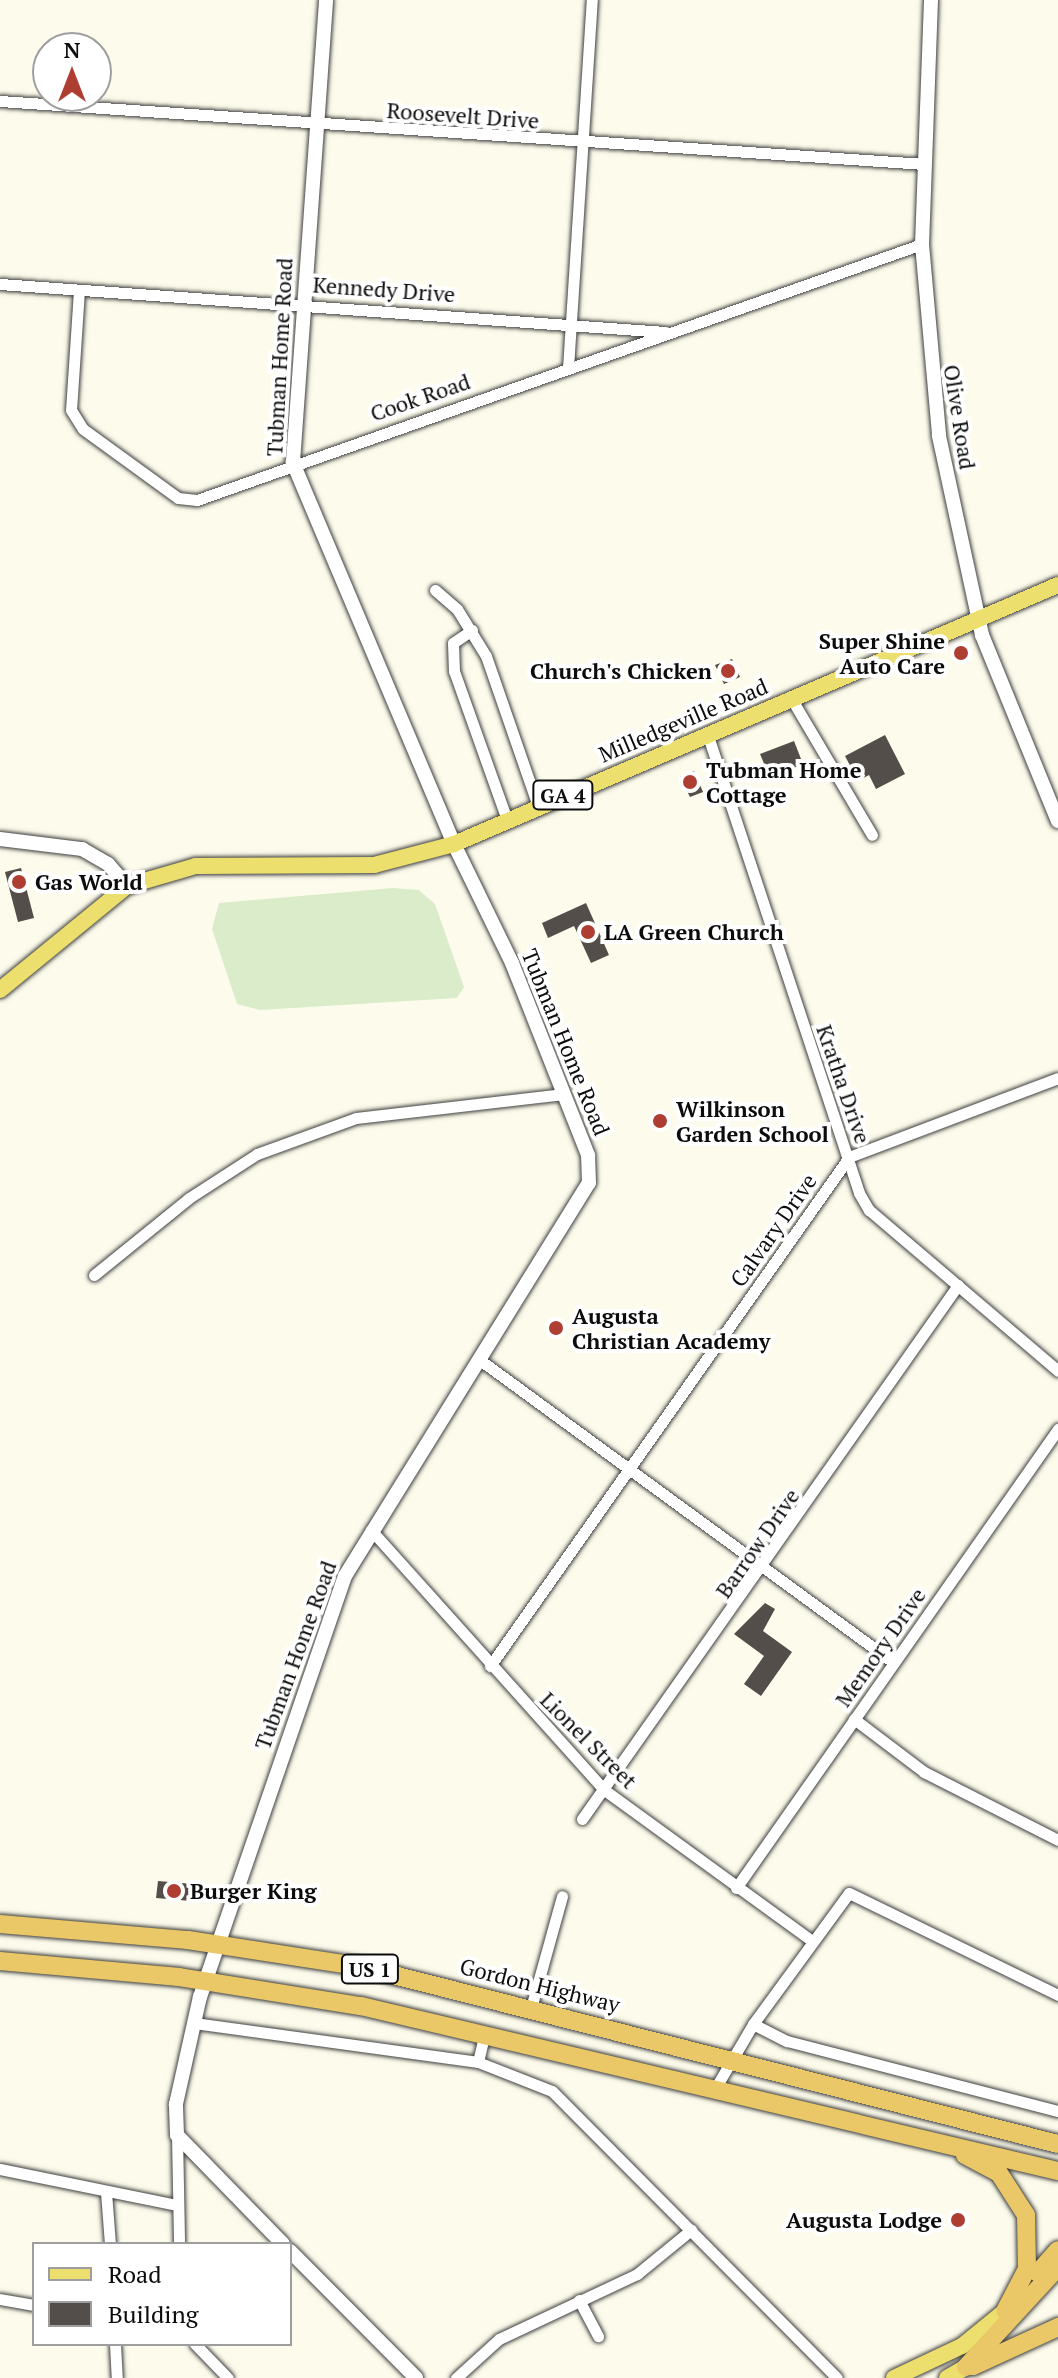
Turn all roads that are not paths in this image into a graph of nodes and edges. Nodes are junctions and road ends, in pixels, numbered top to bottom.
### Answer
1 (326, 0) edge
2 (592, 0) edge
3 (931, 0) edge
4 (0, 101) edge
5 (317, 125) junction
6 (583, 142) junction
7 (924, 164) junction
8 (922, 244) junction
9 (0, 284) edge
10 (79, 290) junction
11 (301, 303) junction
12 (572, 323) junction
13 (670, 332) junction
14 (568, 368) junction
15 (293, 462) junction
16 (1058, 585) edge
17 (435, 590) dead end
18 (980, 618) junction
19 (472, 630) junction
20 (791, 698) junction
21 (707, 733) junction
22 (538, 806) junction
23 (507, 820) junction
24 (1058, 821) edge
25 (872, 835) dead end
26 (0, 839) edge
27 (454, 844) junction
28 (127, 886) junction
29 (0, 990) edge
30 (1058, 1078) edge
31 (562, 1094) junction
32 (849, 1157) junction
33 (94, 1275) dead end
34 (958, 1285) junction
35 (480, 1360) junction
36 (1058, 1371) edge
37 (1058, 1429) edge
38 (629, 1469) junction
39 (371, 1530) junction
40 (762, 1571) junction
41 (893, 1662) junction
42 (490, 1666) junction
43 (854, 1719) junction
44 (603, 1789) junction
45 (582, 1819) dead end
46 (1058, 1840) edge
47 (736, 1888) junction
48 (562, 1896) dead end
49 (0, 1924) edge
50 (812, 1941) junction
51 (220, 1944) junction
52 (0, 1961) edge
53 (207, 1981) junction
54 (1058, 1995) edge
55 (531, 2008) junction
56 (194, 2023) junction
57 (753, 2024) junction
58 (484, 2035) junction
59 (731, 2059) junction
60 (478, 2062) junction
61 (713, 2093) junction
62 (1058, 2111) edge
63 (831, 2121) junction
64 (177, 2135) junction
65 (1058, 2144) edge
66 (0, 2169) edge
67 (1058, 2171) edge
68 (106, 2192) junction
69 (177, 2205) junction
70 (691, 2230) junction
71 (110, 2242) edge
72 (179, 2242) edge
73 (281, 2242) edge
74 (1058, 2250) edge
75 (292, 2253) edge
76 (1058, 2267) edge
77 (0, 2299) edge
78 (579, 2300) junction
79 (32, 2305) edge
80 (1005, 2311) junction
81 (1058, 2327) edge
82 (598, 2336) dead end
83 (115, 2346) edge
84 (197, 2346) edge
85 (933, 2360) junction
86 (966, 2367) junction
87 (117, 2378) edge
88 (228, 2378) edge
89 (416, 2378) edge
90 (456, 2378) edge
91 (837, 2378) edge
92 (894, 2378) edge
93 (948, 2378) edge

1 - 5 street, Tubman Home Road
2 - 6 street
3 - 7 street, Olive Road
4 - 5 street, Roosevelt Drive
5 - 6 street, Roosevelt Drive
5 - 11 street, Tubman Home Road
6 - 7 street, Roosevelt Drive
6 - 12 street
7 - 8 street, Olive Road
8 - 13 street, Cook Road
8 - 18 street, Olive Road
9 - 10 street, Kennedy Drive
10 - 11 street, Kennedy Drive
10 - 15 street, Cook Road
11 - 12 street, Kennedy Drive
11 - 15 street, Tubman Home Road
12 - 13 street, Kennedy Drive
12 - 14 street
13 - 14 street, Cook Road
14 - 15 street, Cook Road
15 - 27 street, Tubman Home Road
16 - 18 main road, Milledgeville Road / GA 4
17 - 19 street
18 - 20 main road, Milledgeville Road / GA 4
18 - 24 street, Olive Road
19 - 22 street
19 - 23 street
20 - 21 main road, Milledgeville Road / GA 4
20 - 25 street
21 - 22 main road, Milledgeville Road / GA 4
21 - 32 street, Kratha Drive
22 - 23 main road, Milledgeville Road / GA 4
23 - 27 main road, Milledgeville Road / GA 4
26 - 28 street
27 - 28 main road, Milledgeville Road / GA 4
27 - 31 street, Tubman Home Road
28 - 29 main road, GA 4
30 - 32 street
31 - 33 street
31 - 35 street, Tubman Home Road
32 - 34 street, Kratha Drive
32 - 38 street, Calvary Drive
34 - 36 street, Kratha Drive
34 - 40 street, Barrow Drive
35 - 38 street
35 - 39 street, Tubman Home Road
37 - 41 street, Memory Drive
38 - 40 street
38 - 42 street, Calvary Drive
39 - 42 street, Lionel Street
39 - 51 street, Tubman Home Road
40 - 41 street
40 - 44 street, Barrow Drive
41 - 43 street, Memory Drive
42 - 44 street, Lionel Street
43 - 46 street
43 - 47 street, Memory Drive
44 - 45 street, Barrow Drive
44 - 47 street, Lionel Street
47 - 50 street, Lionel Street
48 - 55 street
49 - 51 highway, Gordon Highway / US 1
50 - 54 street
50 - 57 street
51 - 53 street, Tubman Home Road
51 - 55 highway, Gordon Highway / US 1
52 - 53 highway, US 1
53 - 56 street, Tubman Home Road
53 - 58 highway, US 1
55 - 59 highway, Gordon Highway / US 1
56 - 60 street
56 - 64 street, Tubman Home Road
57 - 59 street
57 - 62 street
58 - 60 street
58 - 61 highway, US 1
59 - 61 street
59 - 65 highway, Gordon Highway / US 1
60 - 70 street
61 - 63 highway, US 1
63 - 67 highway, US 1
63 - 80 highway
64 - 69 street
64 - 73 street
66 - 68 street
68 - 69 street
68 - 71 street
69 - 72 street
70 - 78 street
70 - 91 street
74 - 80 highway
75 - 89 street
76 - 86 highway
77 - 79 street
78 - 82 street
78 - 90 street
80 - 85 main road
81 - 86 highway
83 - 87 street
84 - 88 street
85 - 92 main road
85 - 93 street
86 - 93 main road

